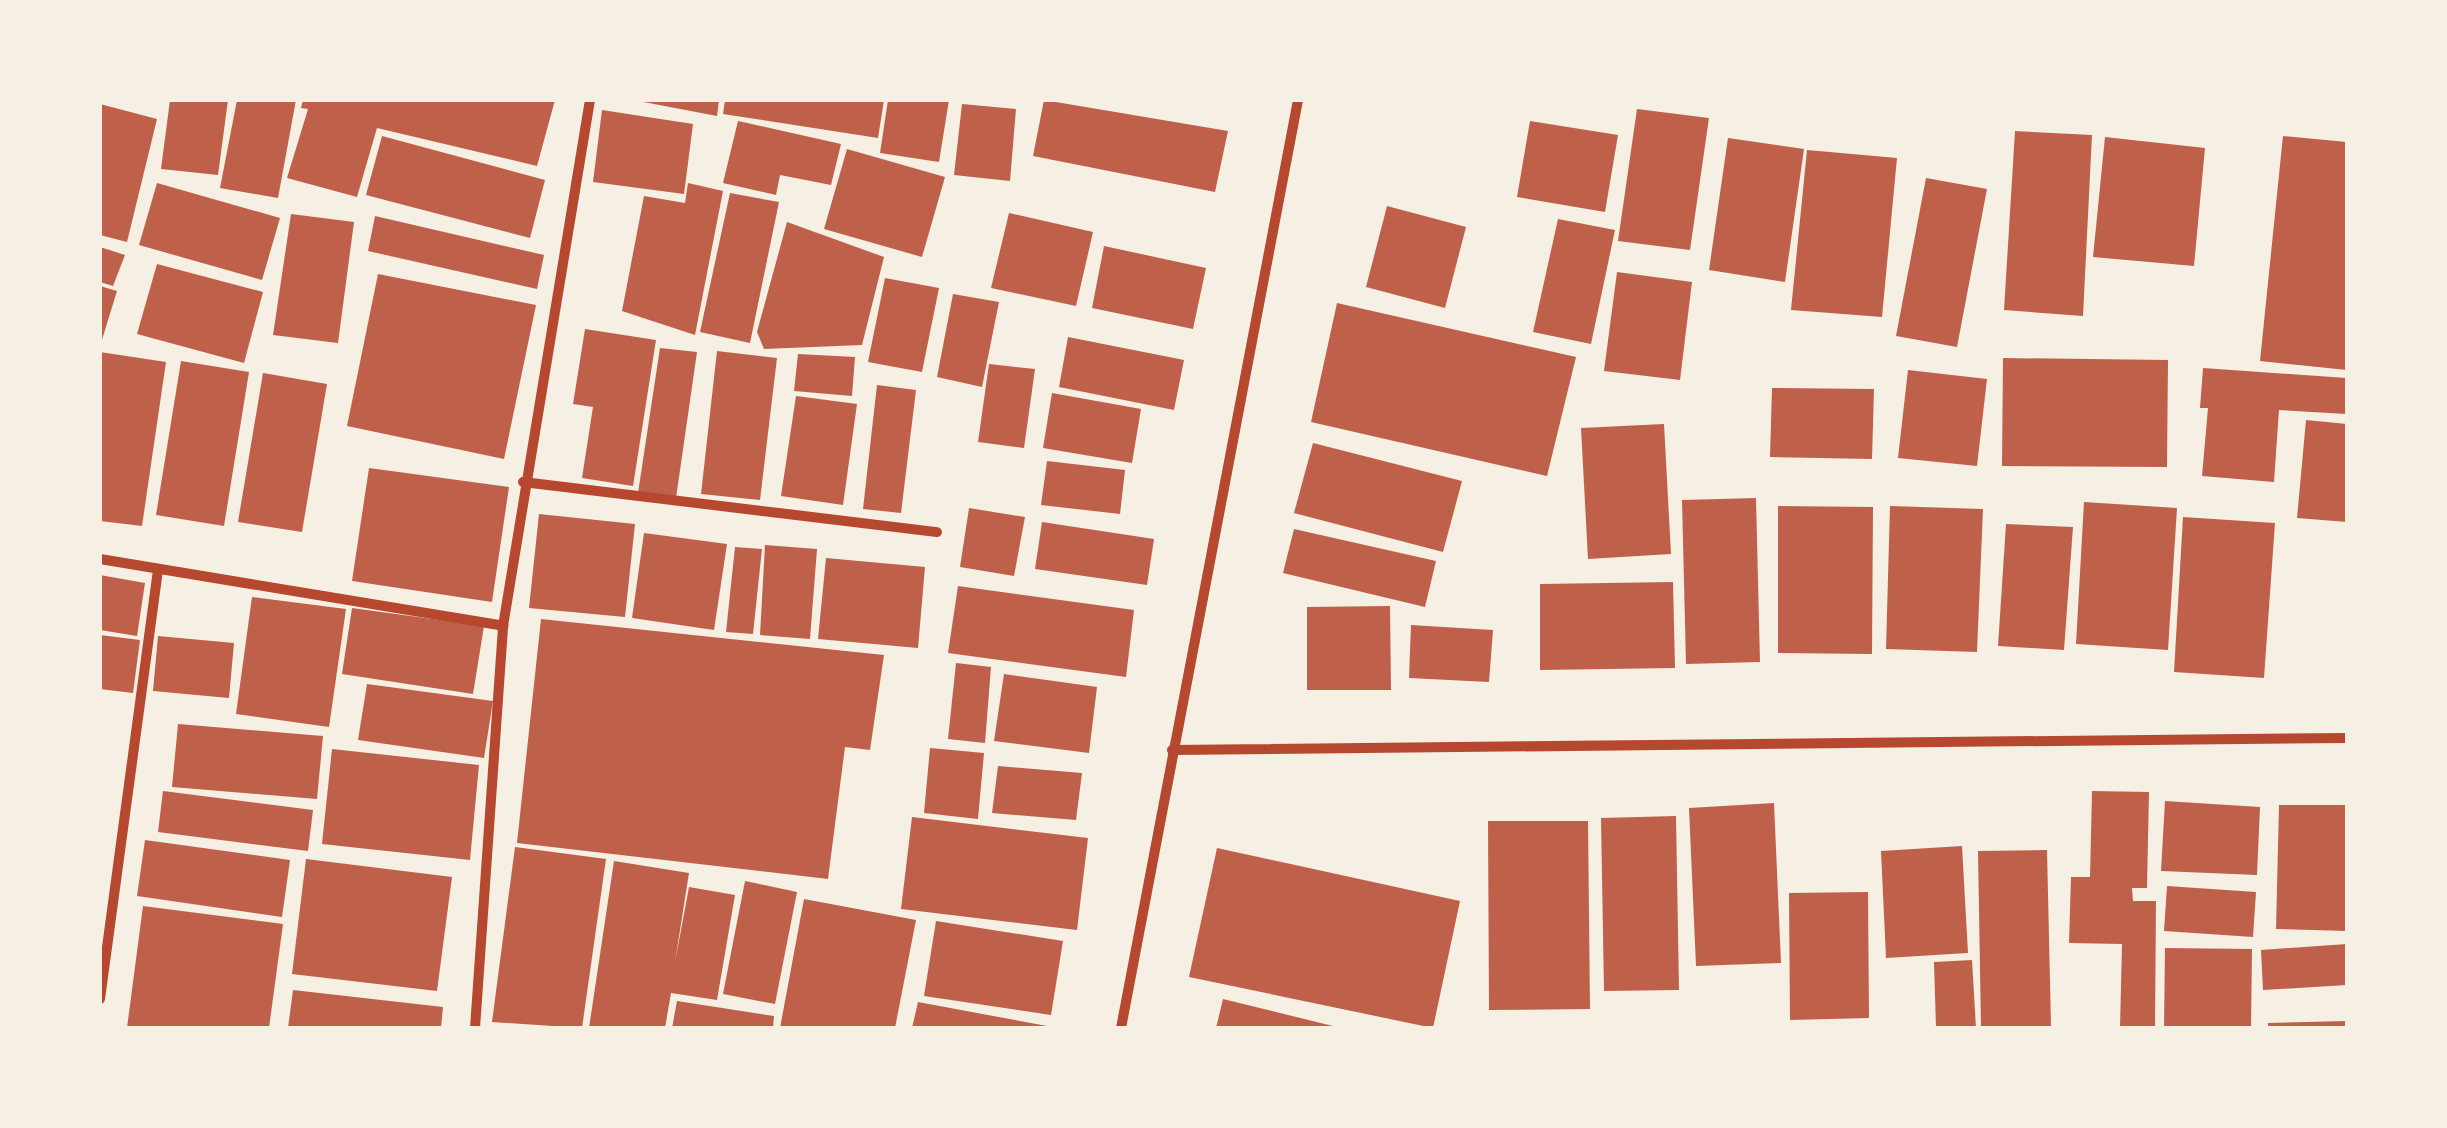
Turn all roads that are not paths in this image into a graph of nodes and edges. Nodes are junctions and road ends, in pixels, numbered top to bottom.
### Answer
1 (590, 100) edge
2 (1298, 100) edge
3 (523, 482) junction
4 (937, 532) dead end
5 (100, 559) edge
6 (158, 569) junction
7 (502, 626) junction
8 (2347, 738) edge
9 (1172, 750) junction
10 (100, 999) edge
11 (476, 1028) edge
12 (1121, 1028) edge

1 - 3 street
2 - 9 street
3 - 4 street
3 - 7 street
5 - 6 street
6 - 7 street
6 - 10 street
7 - 11 street
8 - 9 street
9 - 12 street

